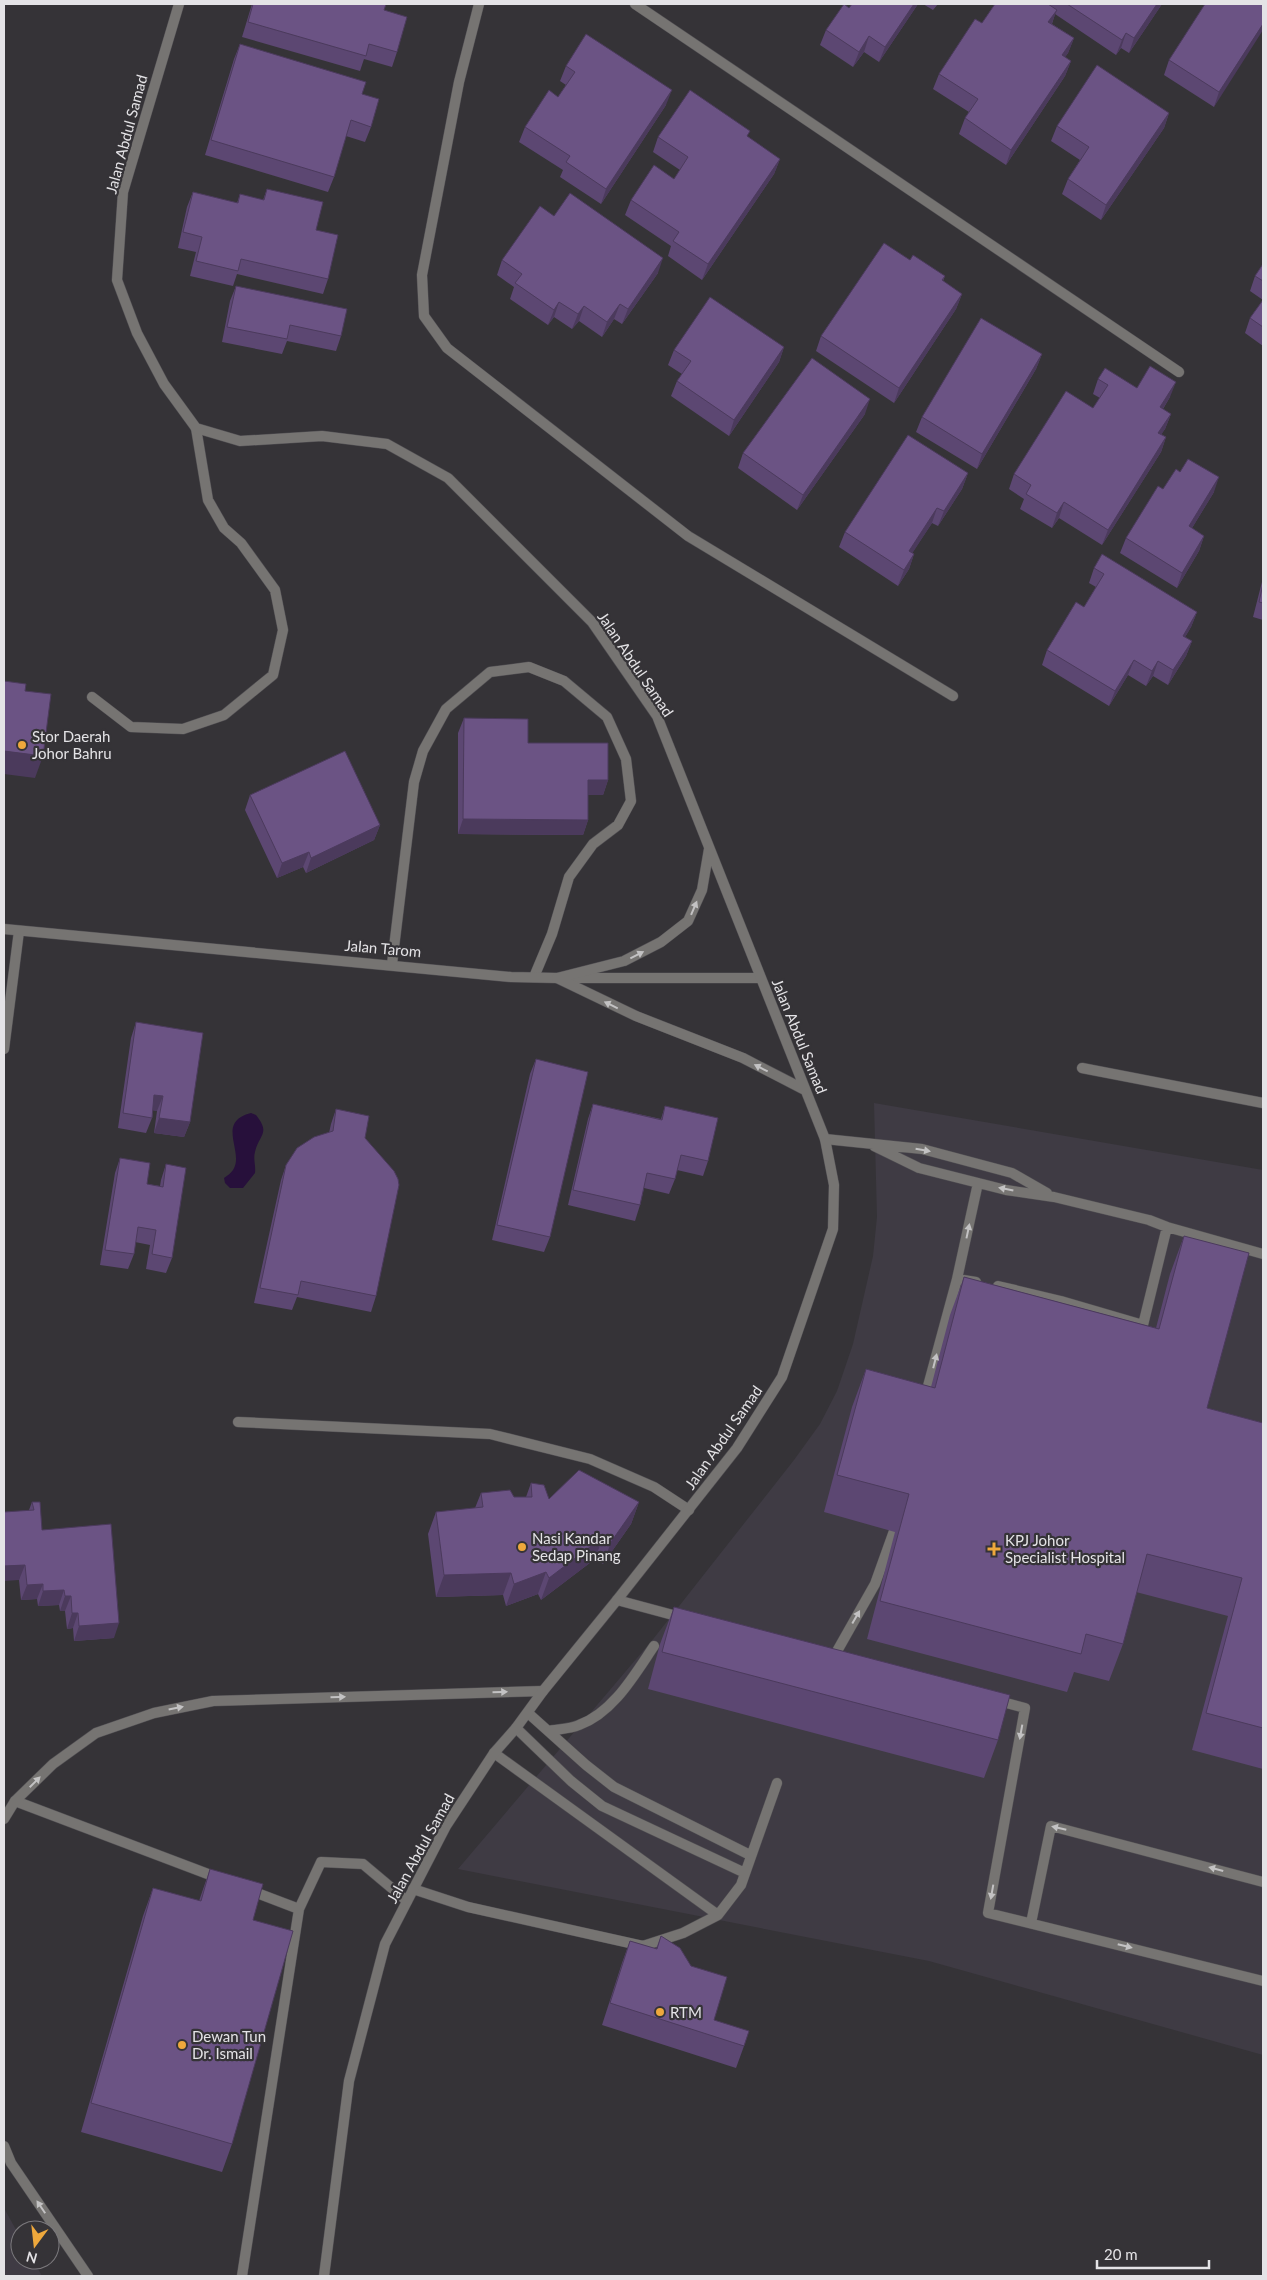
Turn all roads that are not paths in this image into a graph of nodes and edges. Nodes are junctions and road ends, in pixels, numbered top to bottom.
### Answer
1 (178, 4) edge
2 (479, 4) edge
3 (635, 4) edge
4 (1179, 372) dead end
5 (196, 428) junction
6 (953, 696) dead end
7 (92, 697) dead end
8 (709, 848) junction
9 (4, 929) edge
10 (19, 931) junction
11 (392, 964) junction
12 (534, 977) junction
13 (557, 978) junction
14 (760, 978) junction
15 (4, 1049) edge
16 (1082, 1068) dead end
17 (804, 1090) junction
18 (1263, 1103) edge
19 (825, 1139) junction
20 (874, 1146) junction
21 (978, 1183) junction
22 (1054, 1197) junction
23 (1168, 1227) junction
24 (1263, 1254) edge
25 (957, 1279) junction
26 (922, 1406) edge
27 (238, 1422) dead end
28 (689, 1510) junction
29 (894, 1531) edge
30 (617, 1600) junction
31 (696, 1621) edge
32 (654, 1646) dead end
33 (832, 1660) edge
34 (543, 1691) junction
35 (986, 1698) edge
36 (528, 1713) junction
37 (516, 1728) junction
38 (548, 1731) junction
39 (494, 1753) junction
40 (777, 1783) dead end
41 (15, 1801) junction
42 (4, 1819) edge
43 (750, 1855) junction
44 (745, 1873) junction
45 (1263, 1882) edge
46 (413, 1890) junction
47 (407, 1901) junction
48 (299, 1909) junction
49 (718, 1915) junction
50 (1031, 1923) junction
51 (1263, 1981) edge
52 (4, 2146) edge
53 (88, 2276) edge
54 (242, 2276) edge
55 (324, 2276) edge

1 - 5 street, Jalan Abdul Samad
2 - 6 street
3 - 4 street
5 - 7 street
5 - 8 street, Jalan Abdul Samad
13 -> 8 street
8 - 14 street, Jalan Abdul Samad
9 - 10 street, Jalan Tarom
10 - 11 street, Jalan Tarom
10 - 15 street
11 - 12 street, Jalan Tarom
11 - 12 street
12 - 13 street, Jalan Tarom
13 - 14 street, Jalan Tarom
17 -> 13 street
14 - 17 street, Jalan Abdul Samad
16 - 18 street
17 - 19 street, Jalan Abdul Samad
19 - 20 street
19 - 28 street, Jalan Abdul Samad
20 - 21 street
20 -> 22 street
22 -> 21 street
25 -> 21 street
22 - 23 street
23 - 24 street
23 - 25 street
26 -> 25 street
27 - 28 street
28 - 30 street, Jalan Abdul Samad
33 -> 29 street
30 - 31 street
30 - 34 street, Jalan Abdul Samad
32 - 38 street
34 - 36 street, Jalan Abdul Samad
41 -> 34 street
35 -> 50 street
36 - 37 street, Jalan Abdul Samad
36 - 38 street
37 - 39 street, Jalan Abdul Samad
37 - 44 street
38 - 43 street
39 - 46 street, Jalan Abdul Samad
39 - 49 street
40 - 43 street
41 - 42 street
41 - 48 street
43 - 44 street
44 - 49 street
45 -> 50 street
46 - 47 street, Jalan Abdul Samad
46 - 49 street
47 - 48 street
47 - 55 street, Jalan Abdul Samad
48 - 54 street
50 -> 51 street
53 -> 52 street

